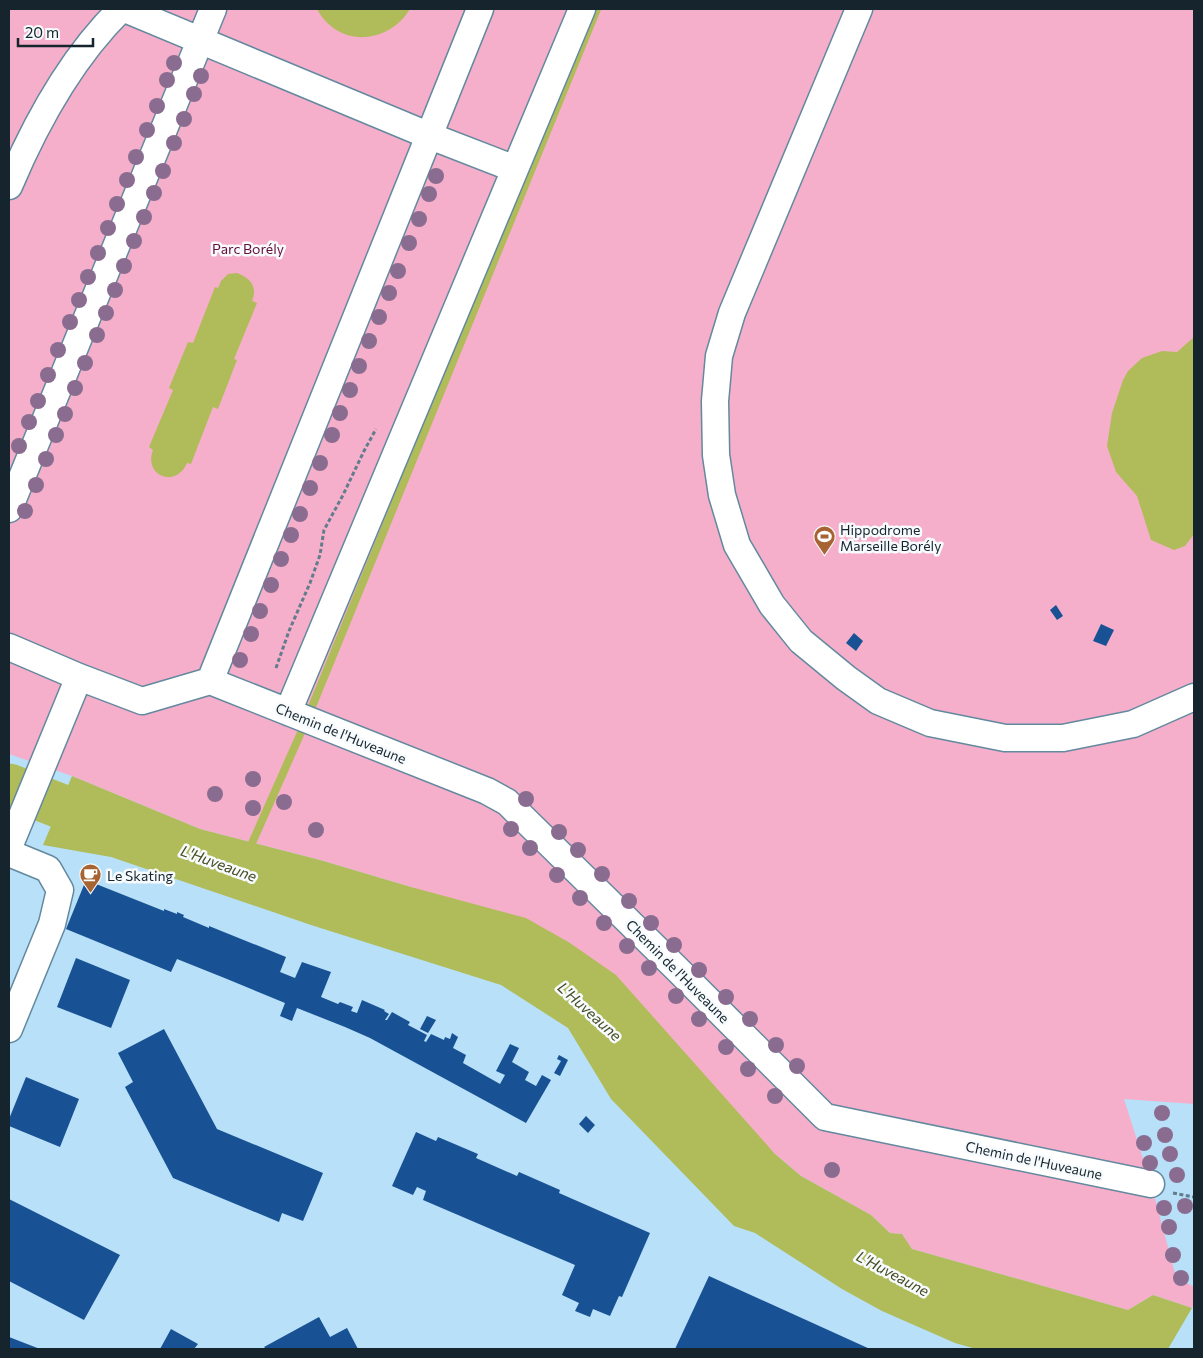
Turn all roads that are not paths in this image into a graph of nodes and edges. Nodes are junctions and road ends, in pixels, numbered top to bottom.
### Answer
1 (123, 9) edge
2 (213, 9) edge
3 (480, 9) edge
4 (582, 9) edge
5 (859, 9) edge
6 (200, 40) junction
7 (430, 136) junction
8 (15, 158) edge
9 (514, 169) junction
10 (9, 186) edge
11 (9, 509) edge
12 (9, 647) edge
13 (78, 677) junction
14 (220, 685) junction
15 (1194, 696) edge
16 (288, 712) junction
17 (9, 848) edge
18 (9, 853) edge
19 (9, 1029) edge
20 (1151, 1184) dead end

1 - 6 street
1 - 8 street
2 - 6 street
3 - 7 street
4 - 9 street
5 - 15 street
6 - 7 street
6 - 11 street
7 - 9 street
7 - 14 street
8 - 10 street
9 - 16 street
12 - 13 street
13 - 14 street
13 - 17 street
14 - 16 street, Chemin de l'Huveaune
16 - 20 street, Chemin de l'Huveaune
18 - 19 street

